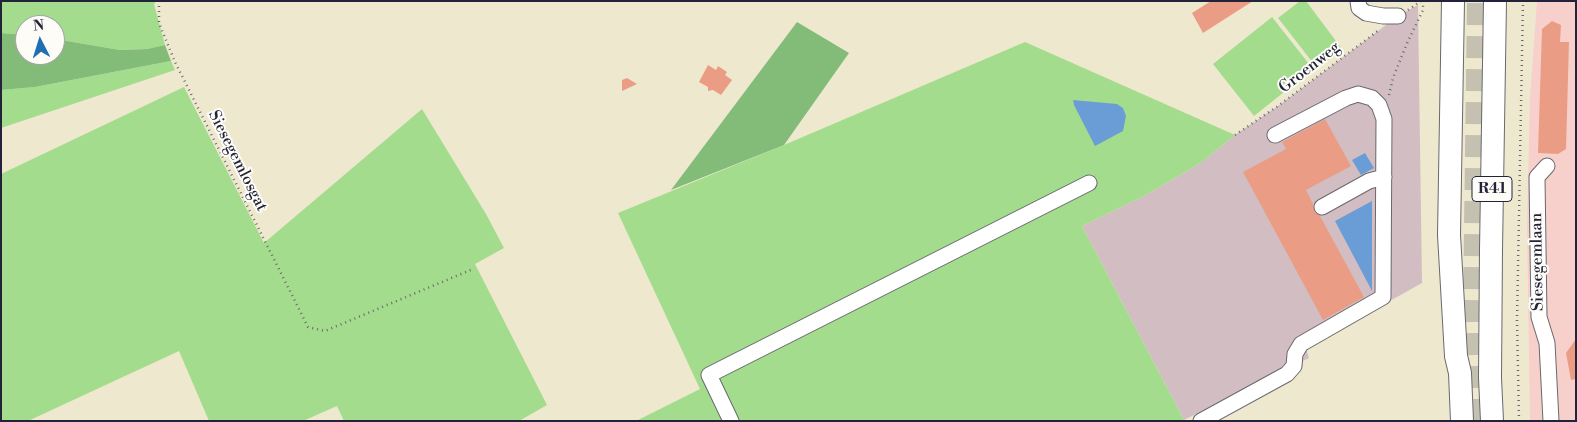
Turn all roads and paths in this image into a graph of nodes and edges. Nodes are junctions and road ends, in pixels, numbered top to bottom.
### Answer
1 (159, 1) edge
2 (1358, 1) edge
3 (1423, 1) edge
4 (1453, 1) edge
5 (1495, 1) edge
6 (1522, 1) edge
7 (1398, 16) joint
8 (1384, 119) junction
9 (1235, 135) dead end
10 (1275, 135) dead end
11 (1547, 166) dead end
12 (1384, 177) junction
13 (1089, 183) dead end
14 (1322, 207) dead end
15 (473, 269) dead end
16 (731, 421) edge
17 (1201, 421) edge
18 (1462, 421) edge
19 (1492, 421) edge
20 (1519, 421) edge
21 (1551, 421) edge

1 - 15 path, Siesegemlosgat
2 - 7 street
3 - 8 path
4 - 18 highway, R41
5 - 19 highway, R41
6 - 20 path
7 - 9 path, Groenweg
8 - 10 street
8 - 12 street
11 - 21 street, Siesegemlaan
12 - 14 street
12 - 17 street
13 - 16 street

